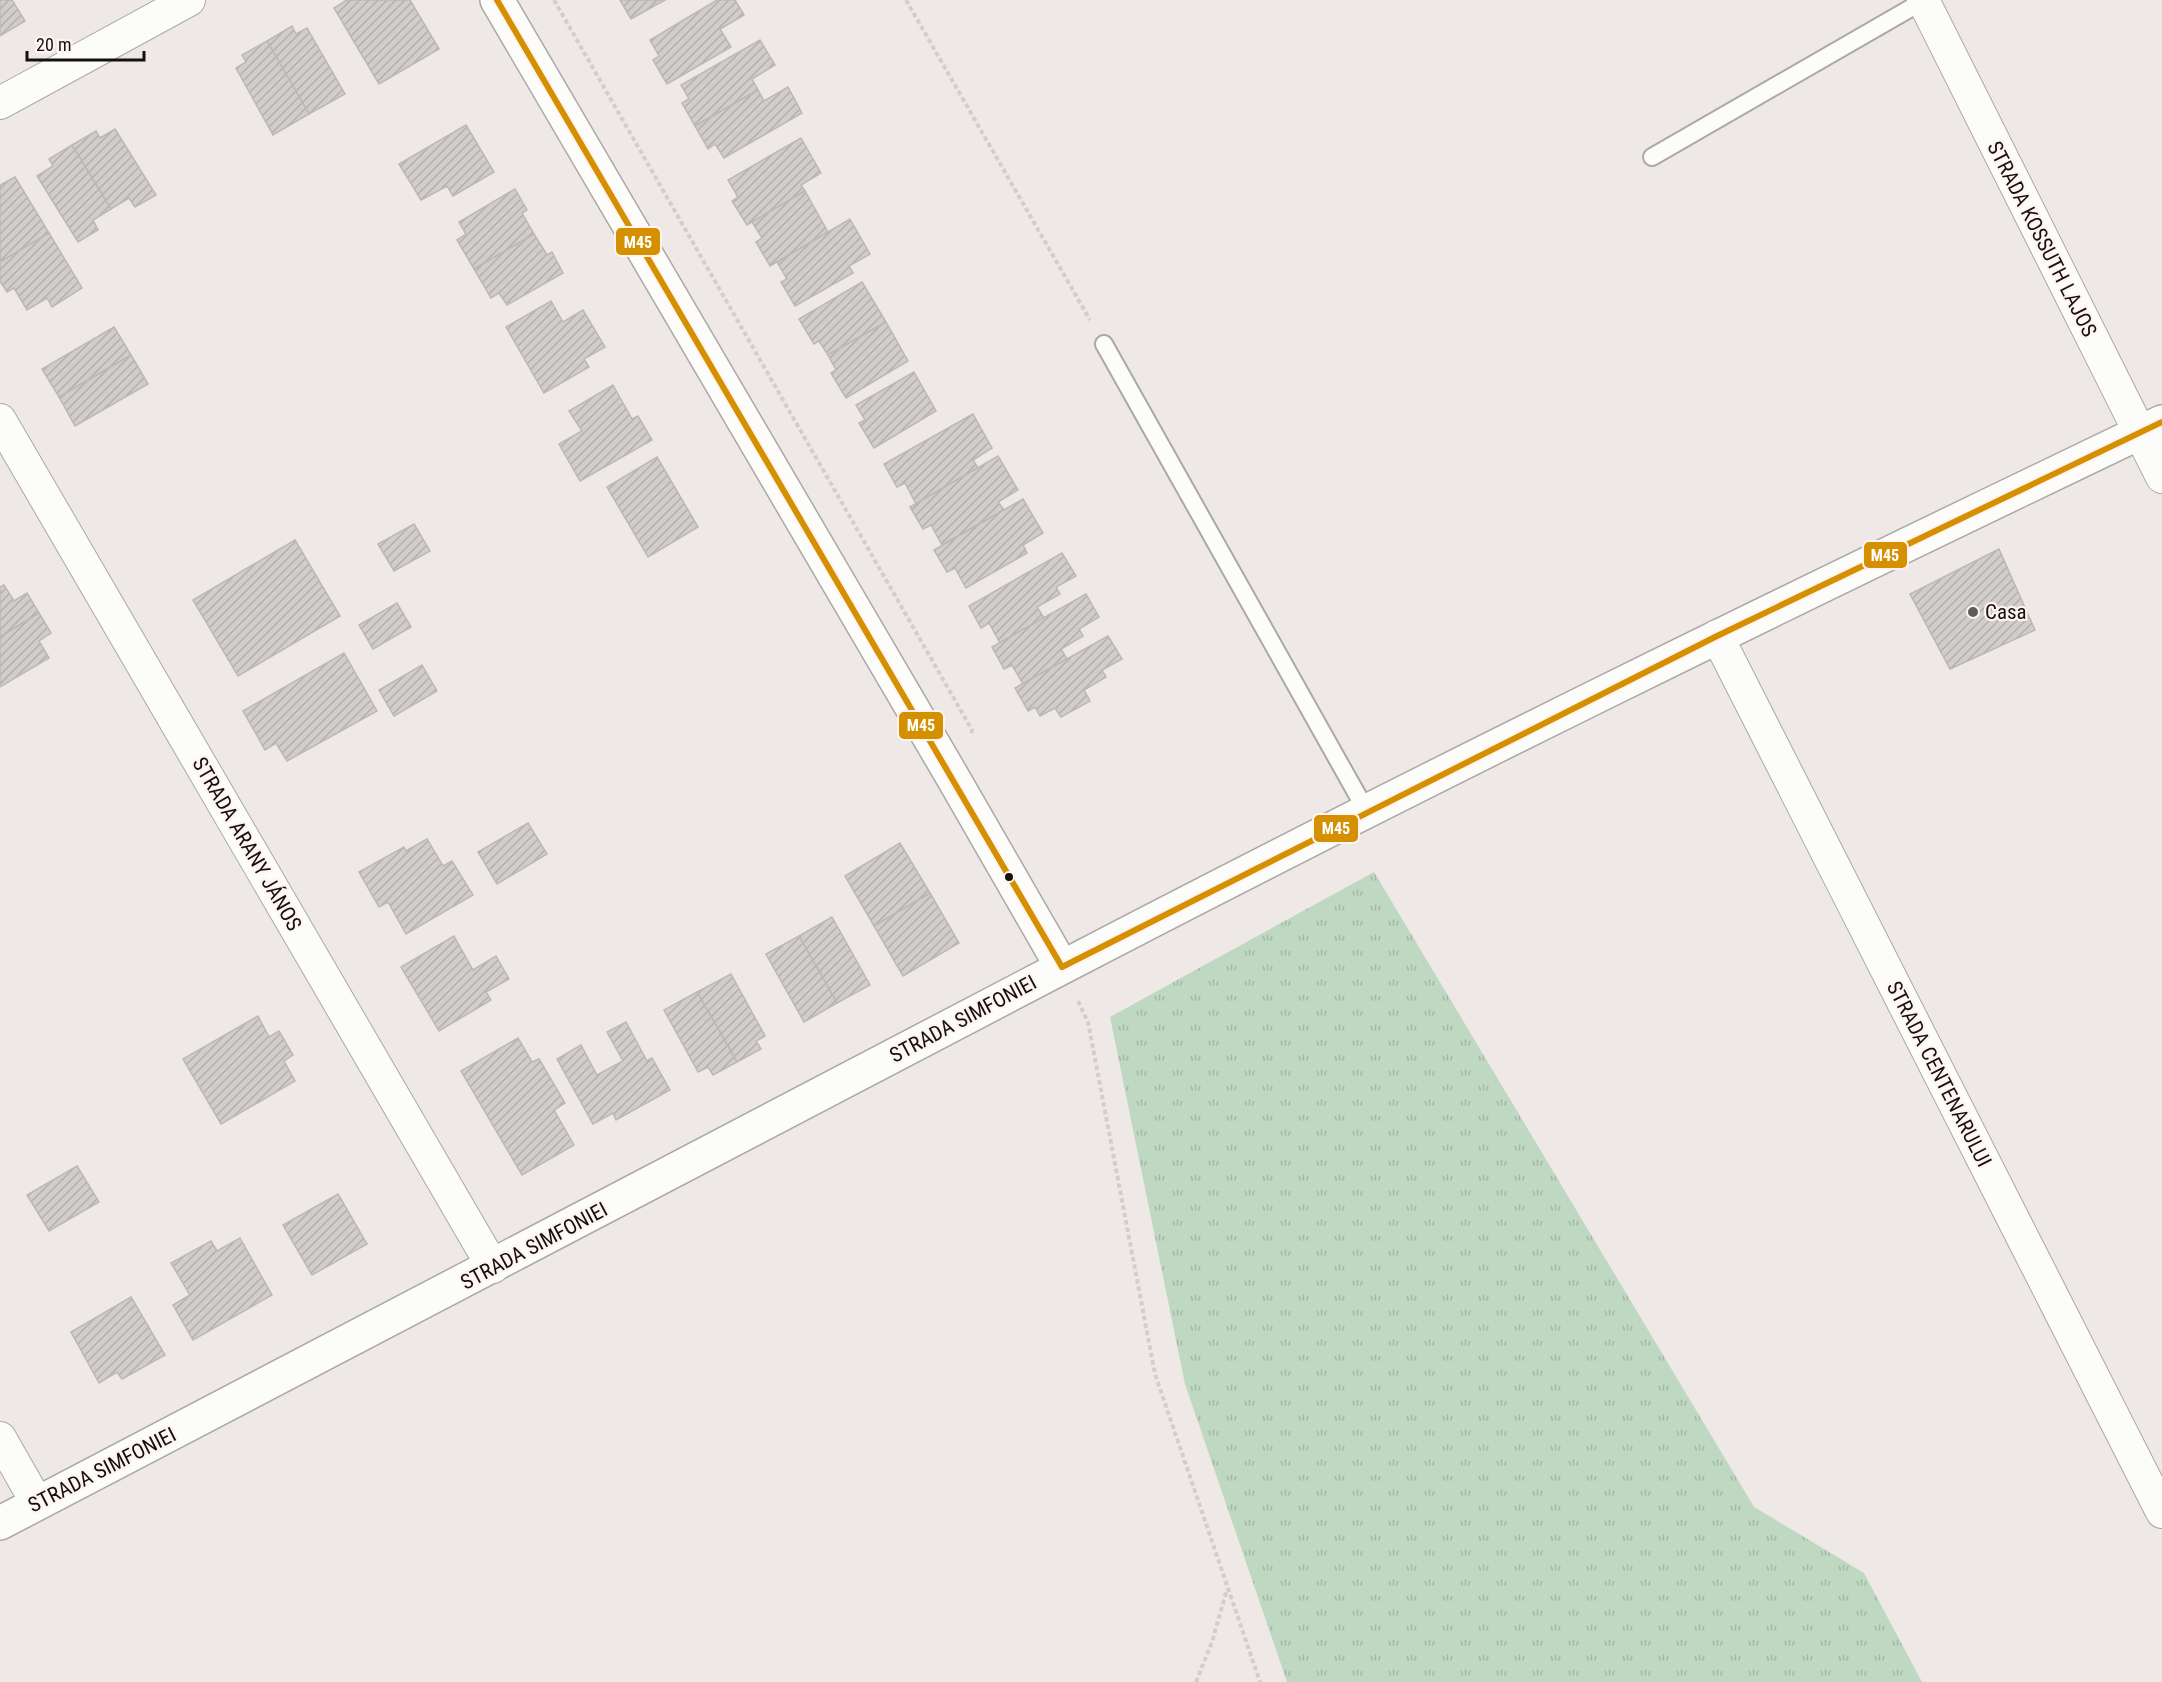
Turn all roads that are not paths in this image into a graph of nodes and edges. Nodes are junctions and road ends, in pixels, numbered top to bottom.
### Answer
1 (189, 0) edge
2 (497, 0) edge
3 (1923, 1) edge
4 (0, 103) edge
5 (1652, 157) dead end
6 (1104, 344) road end
7 (0, 420) edge
8 (2150, 427) edge
9 (2162, 477) edge
10 (1717, 636) junction
11 (1367, 812) junction
12 (1062, 967) junction
13 (493, 1267) junction
14 (0, 1438) edge
15 (37, 1503) junction
16 (2162, 1512) edge
17 (0, 1522) edge

1 - 4 street
2 - 12 street
3 - 5 lane
3 - 8 street, STRADA KOSSUTH LAJOS
6 - 11 lane
7 - 13 street, STRADA ARANY JÁNOS
8 - 9 street, STRADA KOSSUTH LAJOS
8 - 10 street, STRADA SIMFONIEI
10 - 11 street, STRADA SIMFONIEI
10 - 16 street, STRADA CENTENARULUI
11 - 12 street, STRADA SIMFONIEI
12 - 13 street, STRADA SIMFONIEI
13 - 15 street, STRADA SIMFONIEI
14 - 15 street
15 - 17 street, STRADA SIMFONIEI

